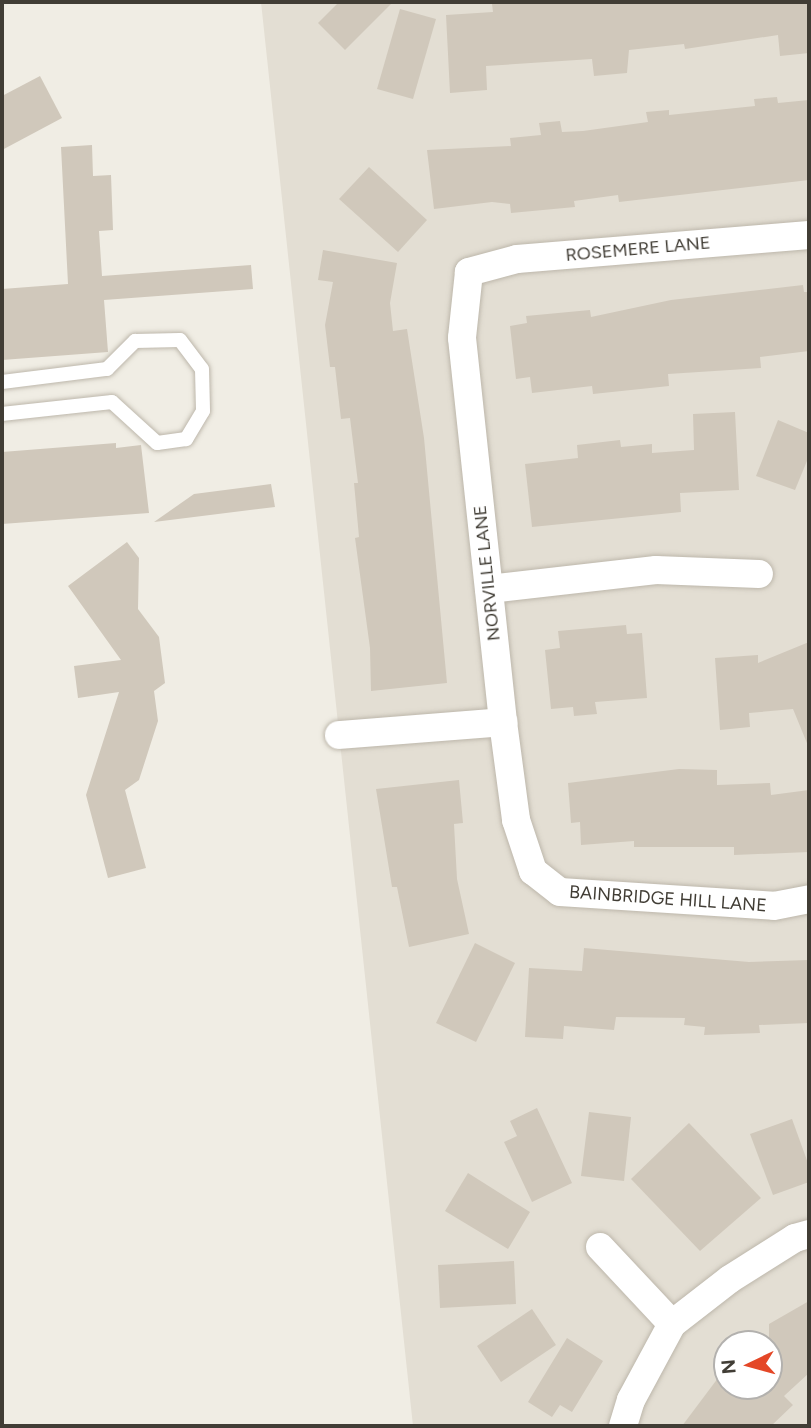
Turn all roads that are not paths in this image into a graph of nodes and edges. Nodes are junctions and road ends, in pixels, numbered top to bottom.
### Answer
1 (809, 234) edge
2 (469, 272) joint
3 (2, 382) edge
4 (2, 414) edge
5 (759, 574) dead end
6 (489, 589) junction
7 (503, 722) junction
8 (339, 735) dead end
9 (533, 871) joint
10 (809, 899) edge
11 (809, 1234) edge
12 (600, 1247) dead end
13 (672, 1324) junction
14 (623, 1426) edge

1 - 2 street, ROSEMERE LANE
2 - 6 street, NORVILLE LANE
3 - 4 lane
5 - 6 street
6 - 7 street, NORVILLE LANE
7 - 8 street
7 - 9 street, NORVILLE LANE
9 - 10 street, BAINBRIDGE HILL LANE
11 - 13 street
12 - 13 street
13 - 14 street

